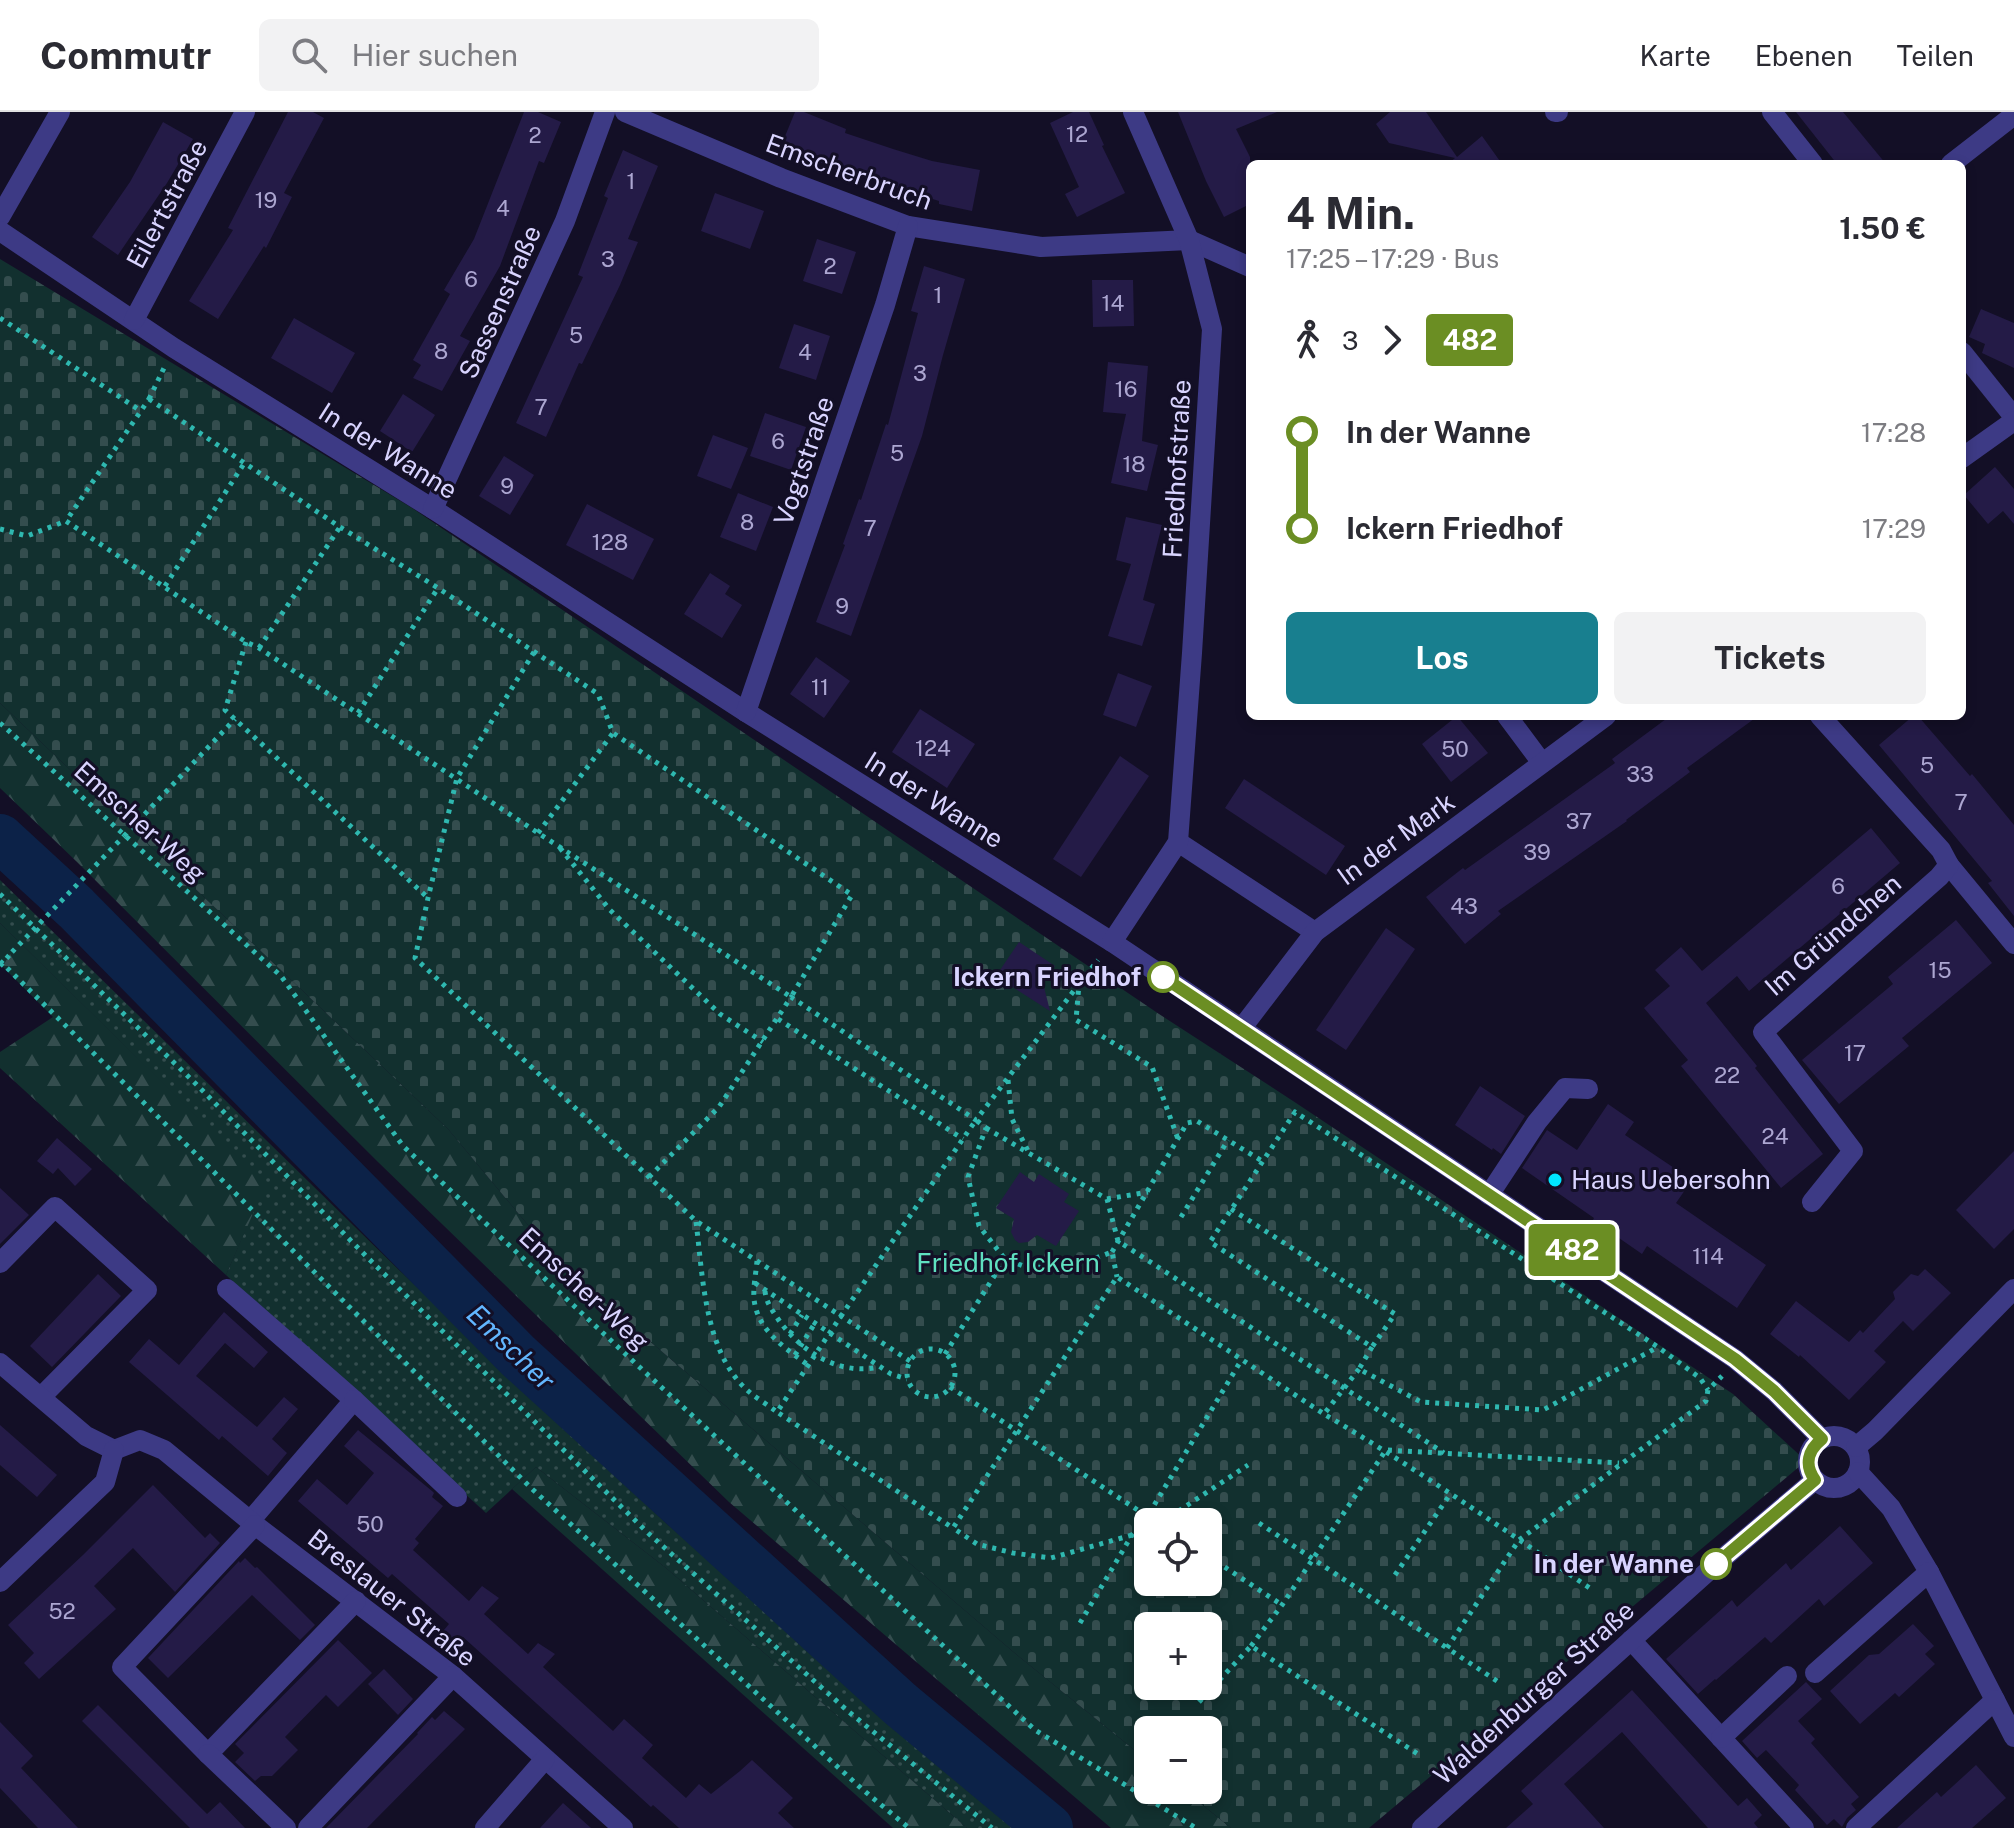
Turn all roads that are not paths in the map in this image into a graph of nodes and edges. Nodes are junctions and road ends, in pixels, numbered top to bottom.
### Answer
1 (60, 112) edge
2 (245, 112) edge
3 (605, 112) edge
4 (625, 112) edge
5 (1133, 112) edge
6 (1772, 112) edge
7 (2014, 115) edge
8 (1810, 160) edge
9 (1956, 160) edge
10 (0, 217) edge
11 (908, 226) junction
12 (0, 231) edge
13 (1189, 240) junction
14 (1246, 265) edge
15 (134, 320) junction
16 (1966, 357) edge
17 (2014, 419) edge
18 (1966, 455) edge
19 (433, 509) junction
20 (746, 712) junction
21 (1510, 720) edge
22 (1601, 720) edge
23 (1824, 720) edge
24 (1542, 763) junction
25 (1178, 842) junction
26 (1949, 865) junction
27 (1315, 932) junction
28 (1112, 942) junction
29 (2014, 944) edge
30 (1241, 1029) junction
31 (1588, 1089) dead end
32 (1489, 1195) junction
33 (1812, 1202) dead end
34 (0, 1263) edge
35 (227, 1289) dead end
36 (2014, 1289) edge
37 (0, 1363) edge
38 (41, 1397) junction
39 (354, 1400) junction
40 (1822, 1439) junction
41 (1856, 1447) junction
42 (114, 1450) junction
43 (1858, 1472) junction
44 (1815, 1480) junction
45 (457, 1497) dead end
46 (253, 1523) junction
47 (1929, 1572) junction
48 (0, 1582) edge
49 (356, 1601) junction
50 (1631, 1640) junction
51 (1815, 1673) dead end
52 (453, 1676) junction
53 (1787, 1676) dead end
54 (1995, 1700) junction
55 (2014, 1737) edge
56 (1721, 1738) junction
57 (208, 1754) junction
58 (545, 1759) junction
59 (286, 1828) edge
60 (308, 1828) edge
61 (485, 1828) edge
62 (623, 1828) edge
63 (1422, 1828) edge
64 (1804, 1828) edge
65 (1856, 1828) edge

1 - 10 street
2 - 15 street, Eilertstraße
3 - 19 street, Sassenstraße
4 - 11 street, Emscherbruch
5 - 13 street, Friedhofstraße
6 - 8 street
7 - 9 street
11 - 13 street, Emscherbruch
11 - 20 street, Vogtstraße
12 - 15 street, In der Wanne
13 - 14 street, Emscherbruch
13 - 25 street, Friedhofstraße
15 - 19 street, In der Wanne
16 - 17 street
17 - 18 street
19 - 20 street, In der Wanne
20 - 28 street, In der Wanne
21 - 24 street
22 - 24 street, In der Mark
23 - 26 street
24 - 27 street, In der Mark
25 - 27 street
25 - 28 street, Friedhofstraße
26 - 29 street
26 - 33 street, Im Gründchen
27 - 30 street, In der Mark
28 - 30 street, In der Wanne
30 - 32 street, In der Wanne
31 - 32 street
32 - 40 street, In der Wanne
34 - 38 street
35 - 39 street
36 - 41 street
37 - 38 street
38 - 42 street
39 - 45 street
39 - 46 street
40 - 41 street
40 - 44 street
41 - 43 street
42 - 46 street, Breslauer Straße
42 - 48 street
43 - 44 street
43 - 47 street
44 - 50 street, Waldenburger Straße
46 - 49 street, Breslauer Straße
46 - 57 street
47 - 51 street
47 - 54 street
49 - 52 street, Breslauer Straße
49 - 57 street
50 - 56 street
50 - 63 street, Waldenburger Straße
52 - 58 street, Breslauer Straße
52 - 60 street
53 - 56 street
54 - 55 street
54 - 65 street
56 - 64 street
57 - 59 street
58 - 61 street
58 - 62 street, Breslauer Straße

